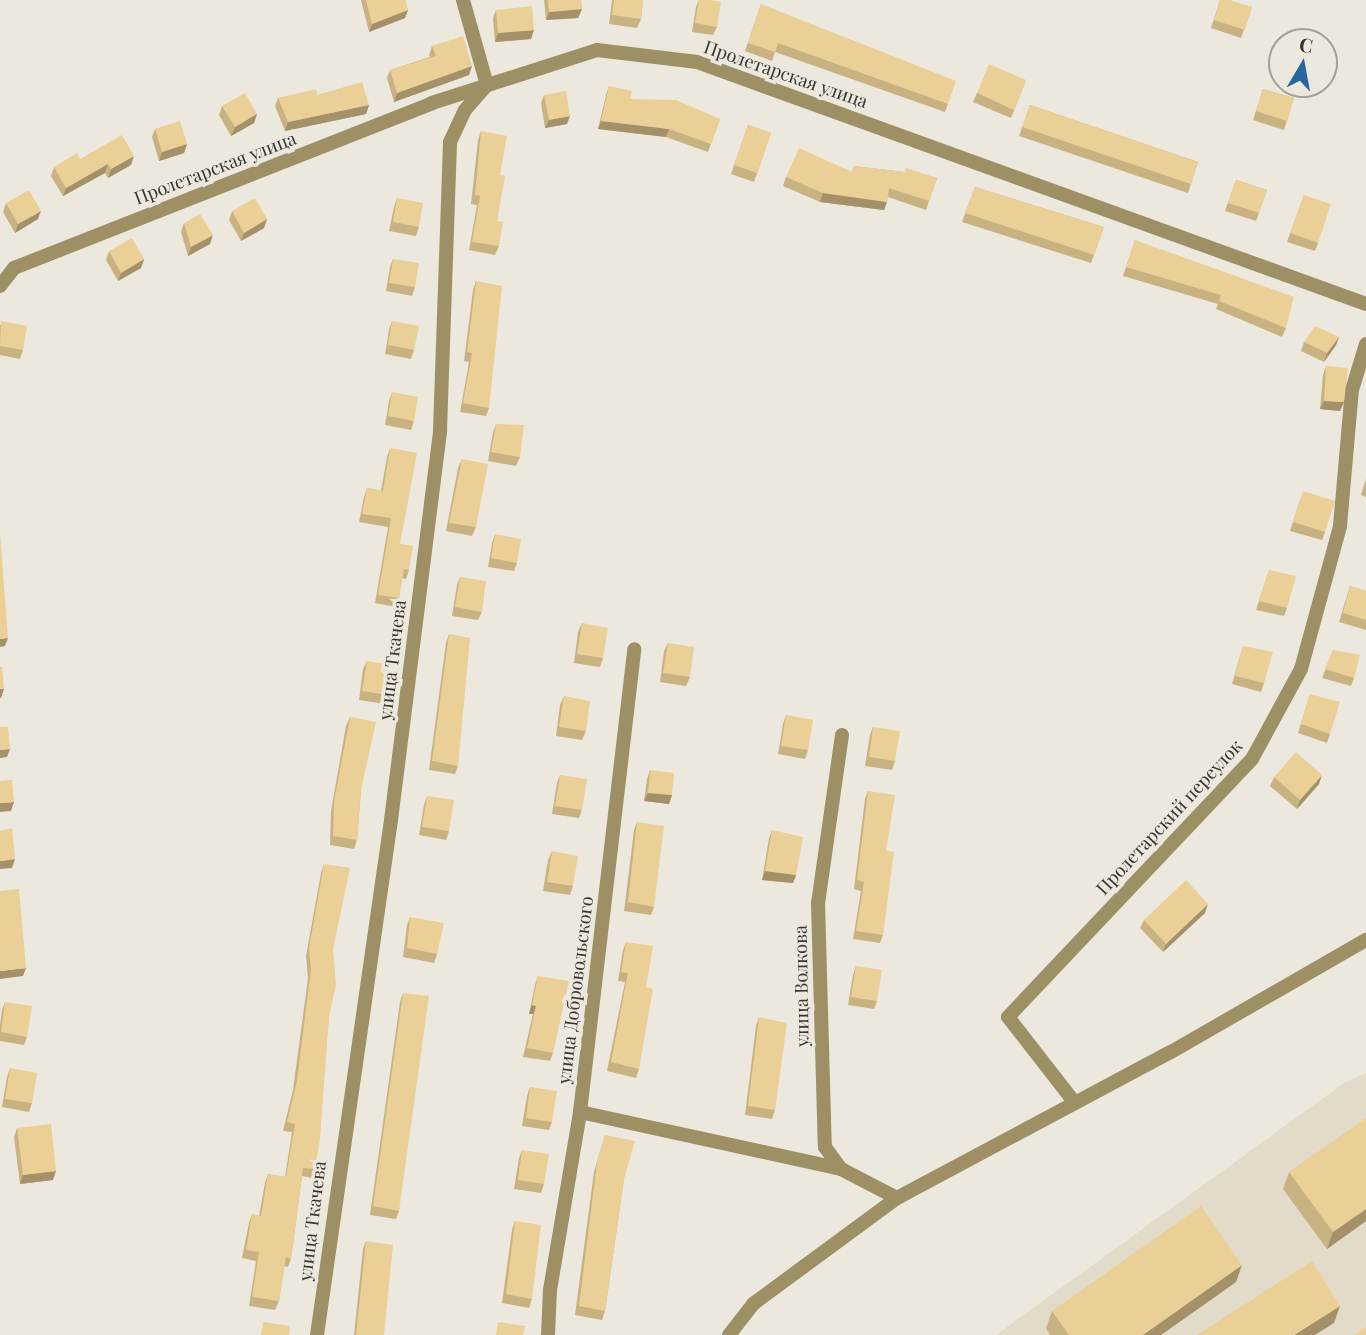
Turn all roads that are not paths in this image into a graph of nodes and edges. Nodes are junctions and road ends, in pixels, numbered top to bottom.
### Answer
1 (463, 0) edge
2 (487, 85) junction
3 (0, 286) edge
4 (1366, 303) edge
5 (1366, 344) edge
6 (634, 649) dead end
7 (842, 735) dead end
8 (1366, 940) edge
9 (1075, 1103) junction
10 (580, 1112) junction
11 (841, 1169) junction
12 (897, 1198) junction
13 (317, 1335) edge
14 (548, 1335) edge
15 (729, 1335) edge

1 - 2 street
2 - 3 street, Пролетарская улица
2 - 4 street, Пролетарская улица
2 - 13 street, улица Ткачева
5 - 9 street, Пролетарский переулок
6 - 10 street, улица Добровольского
7 - 11 street, улица Волкова
8 - 9 street
9 - 12 street
10 - 11 street
10 - 14 street, улица Добровольского
11 - 12 street
12 - 15 street

